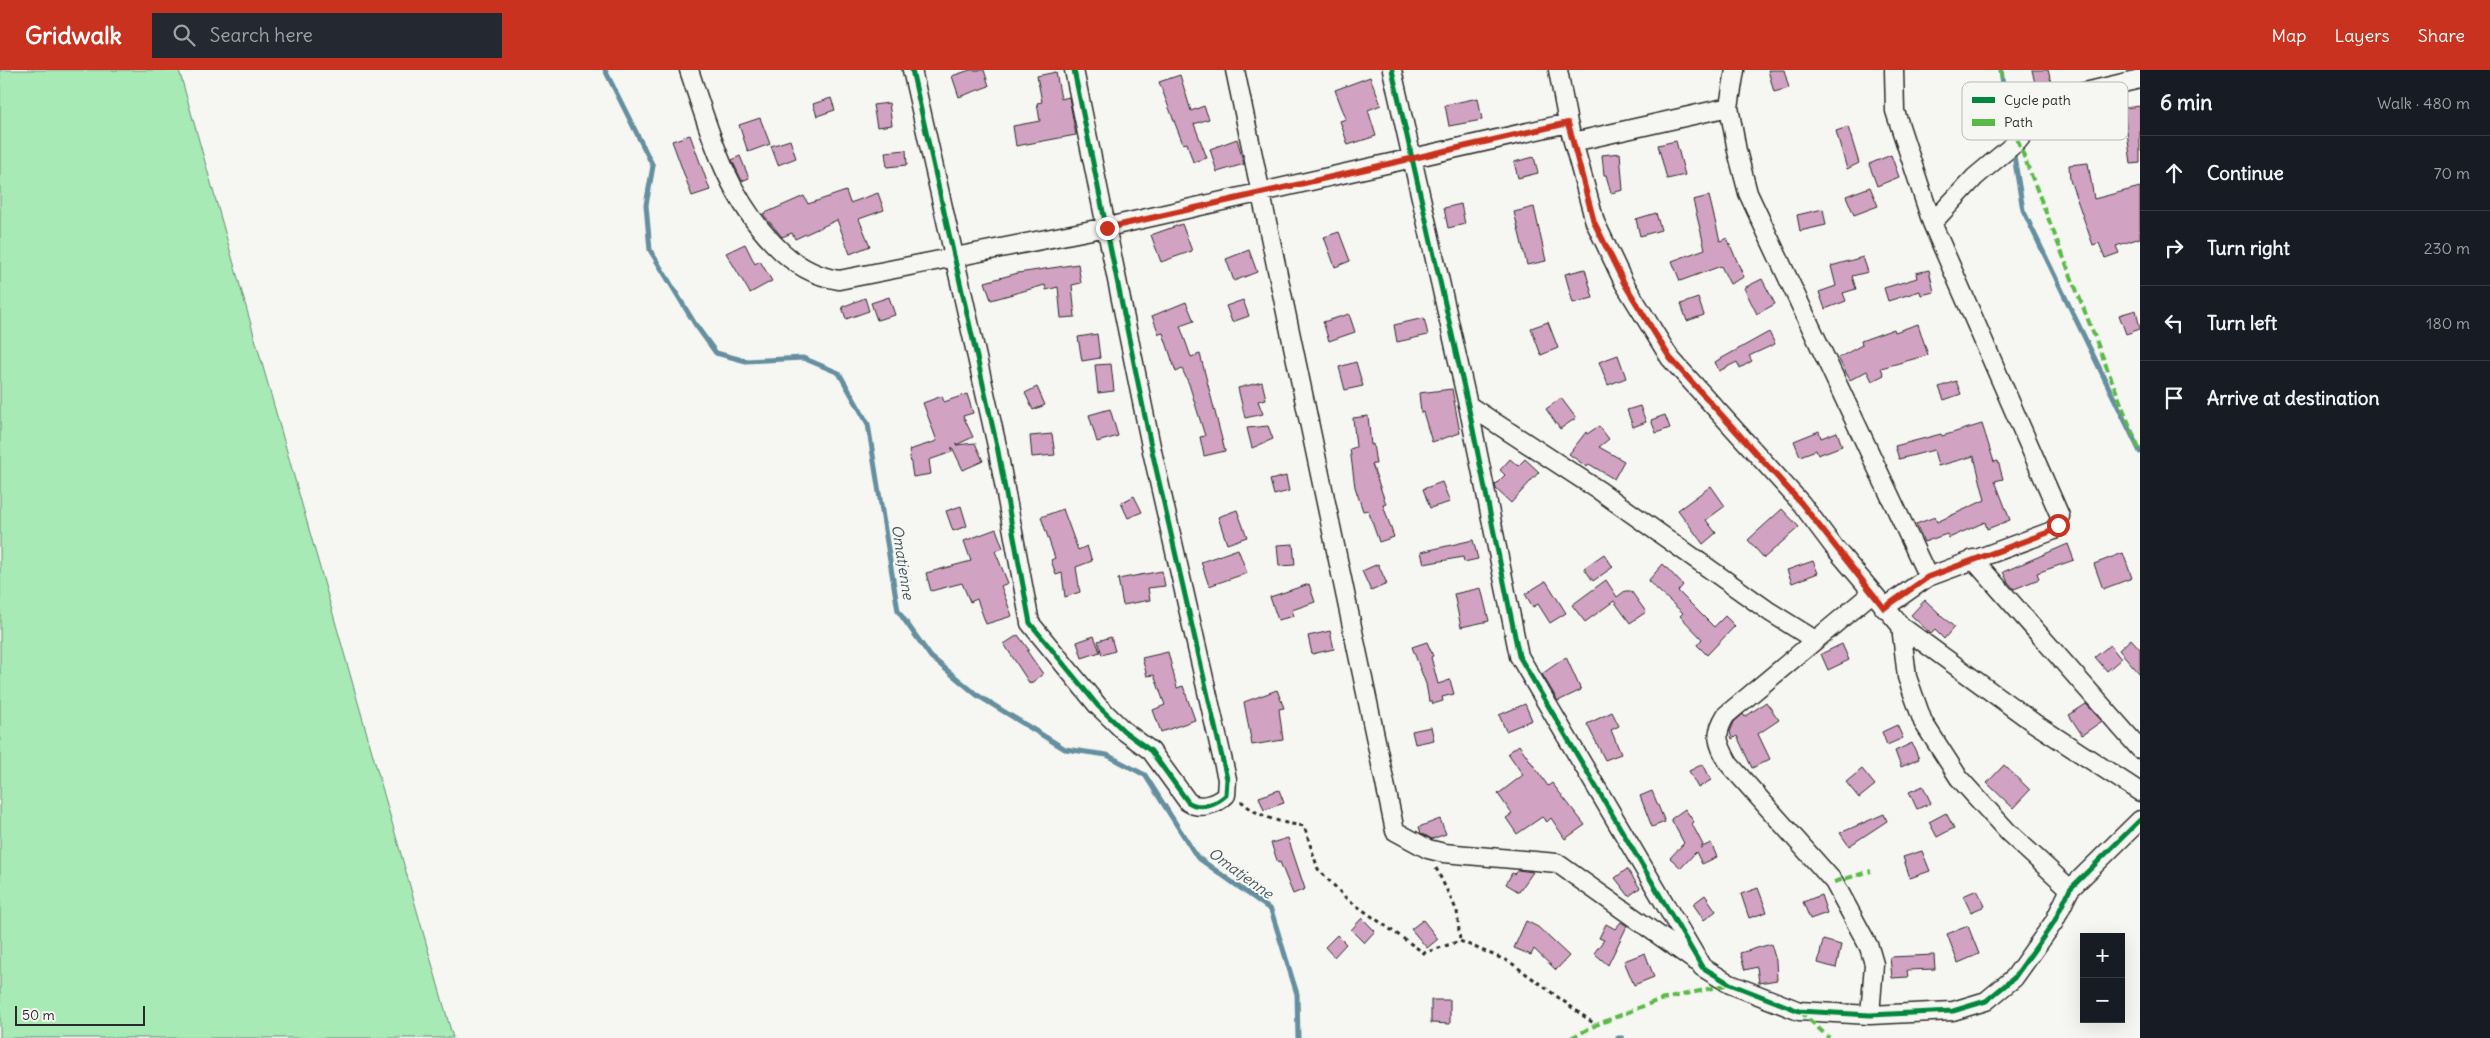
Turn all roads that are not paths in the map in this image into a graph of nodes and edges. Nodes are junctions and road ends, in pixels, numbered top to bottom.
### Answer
1 (689, 70) edge
2 (912, 70) edge
3 (1074, 70) edge
4 (1235, 70) edge
5 (1392, 70) edge
6 (1558, 70) edge
7 (1735, 70) edge
8 (1894, 70) edge
9 (2140, 79) edge
10 (2127, 82) edge
11 (1729, 107) junction
12 (1568, 123) junction
13 (2019, 140) edge
14 (1574, 142) junction
15 (1410, 159) junction
16 (1260, 193) junction
17 (1932, 223) junction
18 (1107, 228) junction
19 (953, 258) junction
20 (1468, 405) junction
21 (1973, 559) junction
22 (1928, 577) junction
23 (1872, 593) junction
24 (1884, 608) junction
25 (1901, 626) junction
26 (1815, 640) junction
27 (2140, 748) edge
28 (2140, 792) edge
29 (2140, 820) edge
30 (2070, 889) junction
31 (1702, 967) junction
32 (1870, 1015) junction

1 - 19 street
2 - 19 street
3 - 18 street
4 - 16 street
5 - 15 street
6 - 12 street
7 - 11 street
8 - 17 street
9 - 10 street
11 - 14 street
11 - 22 street
12 - 14 street
12 - 15 street
13 - 17 street
14 - 23 street
15 - 16 street
15 - 20 street
16 - 18 street
16 - 31 street
17 - 21 street
18 - 19 street
18 - 19 street
20 - 26 street
20 - 31 street
21 - 22 street
21 - 27 street
22 - 24 street
23 - 24 street
23 - 26 street
24 - 25 street
25 - 28 street
25 - 30 street
26 - 32 street
29 - 30 street
30 - 32 street
31 - 32 street

